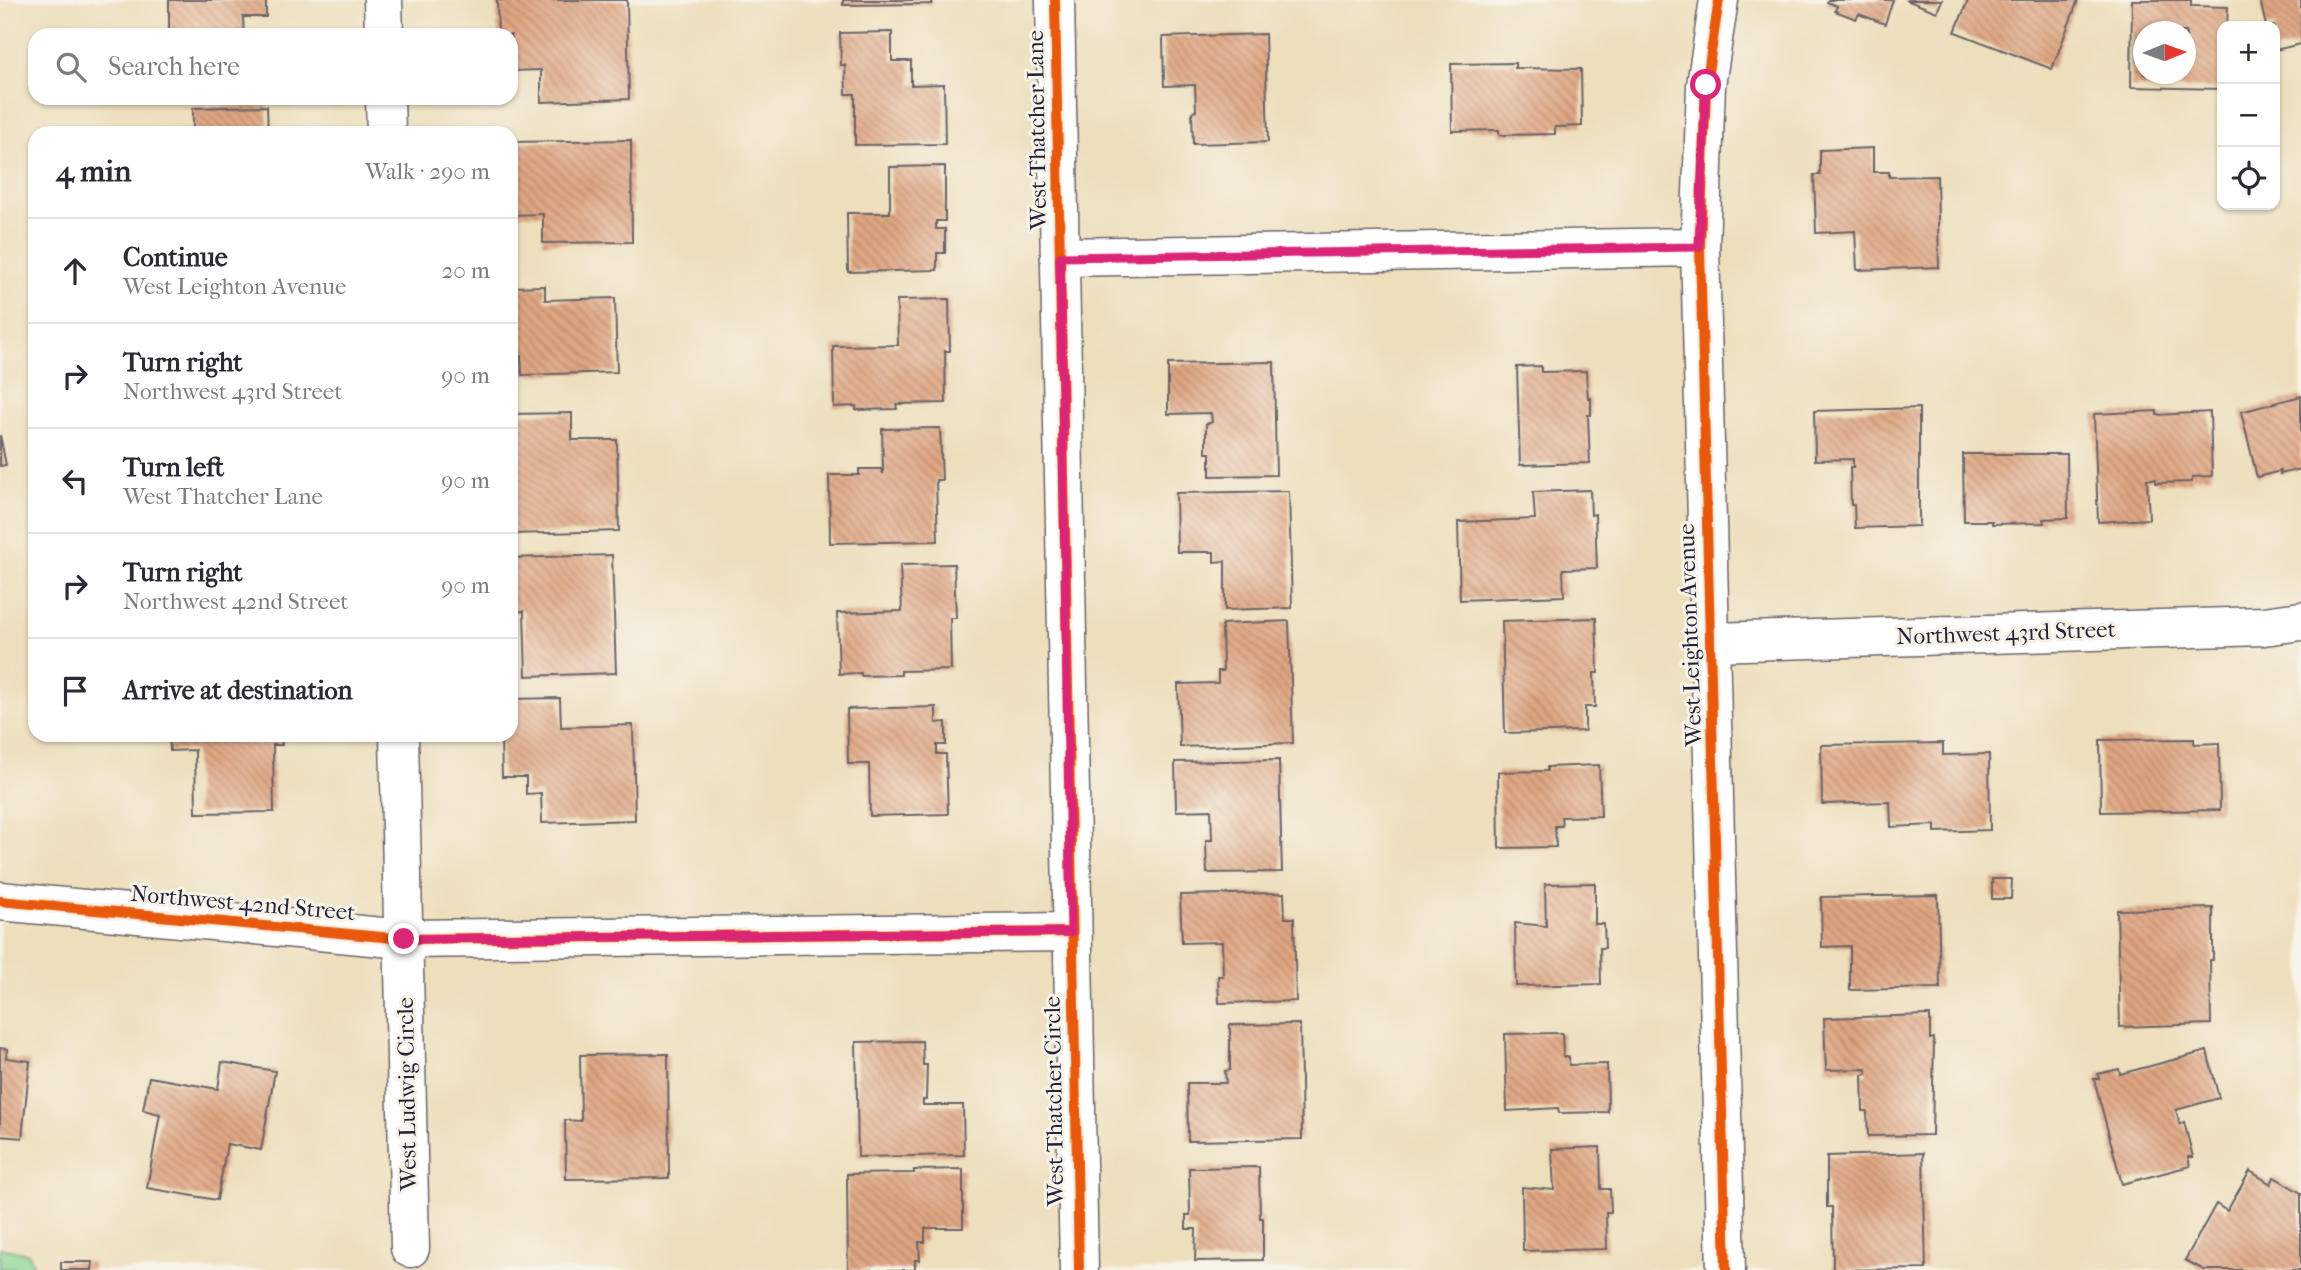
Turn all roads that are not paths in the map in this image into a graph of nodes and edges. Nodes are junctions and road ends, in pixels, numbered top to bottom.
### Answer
1 (383, 0) edge
2 (1055, 0) edge
3 (1719, 0) edge
4 (384, 28) edge
5 (385, 105) edge
6 (386, 126) edge
7 (1699, 247) junction
8 (1060, 257) junction
9 (2301, 621) edge
10 (1711, 642) junction
11 (398, 742) edge
12 (0, 901) edge
13 (1071, 932) junction
14 (404, 939) junction
15 (410, 1248) dead end
16 (1079, 1270) edge
17 (1726, 1270) edge

1 - 4 street
2 - 8 street, West Thatcher Lane
3 - 7 street, West Leighton Avenue
5 - 6 street
7 - 8 street
7 - 10 street, West Leighton Avenue
8 - 13 street, West Thatcher Lane
9 - 10 street, Northwest 43rd Street
10 - 17 street, West Leighton Avenue
11 - 14 street, West Ludwig Circle
12 - 14 street, Northwest 42nd Street
13 - 14 street, Northwest 42nd Street
13 - 16 street, West Thatcher Circle
14 - 15 street, West Ludwig Circle

